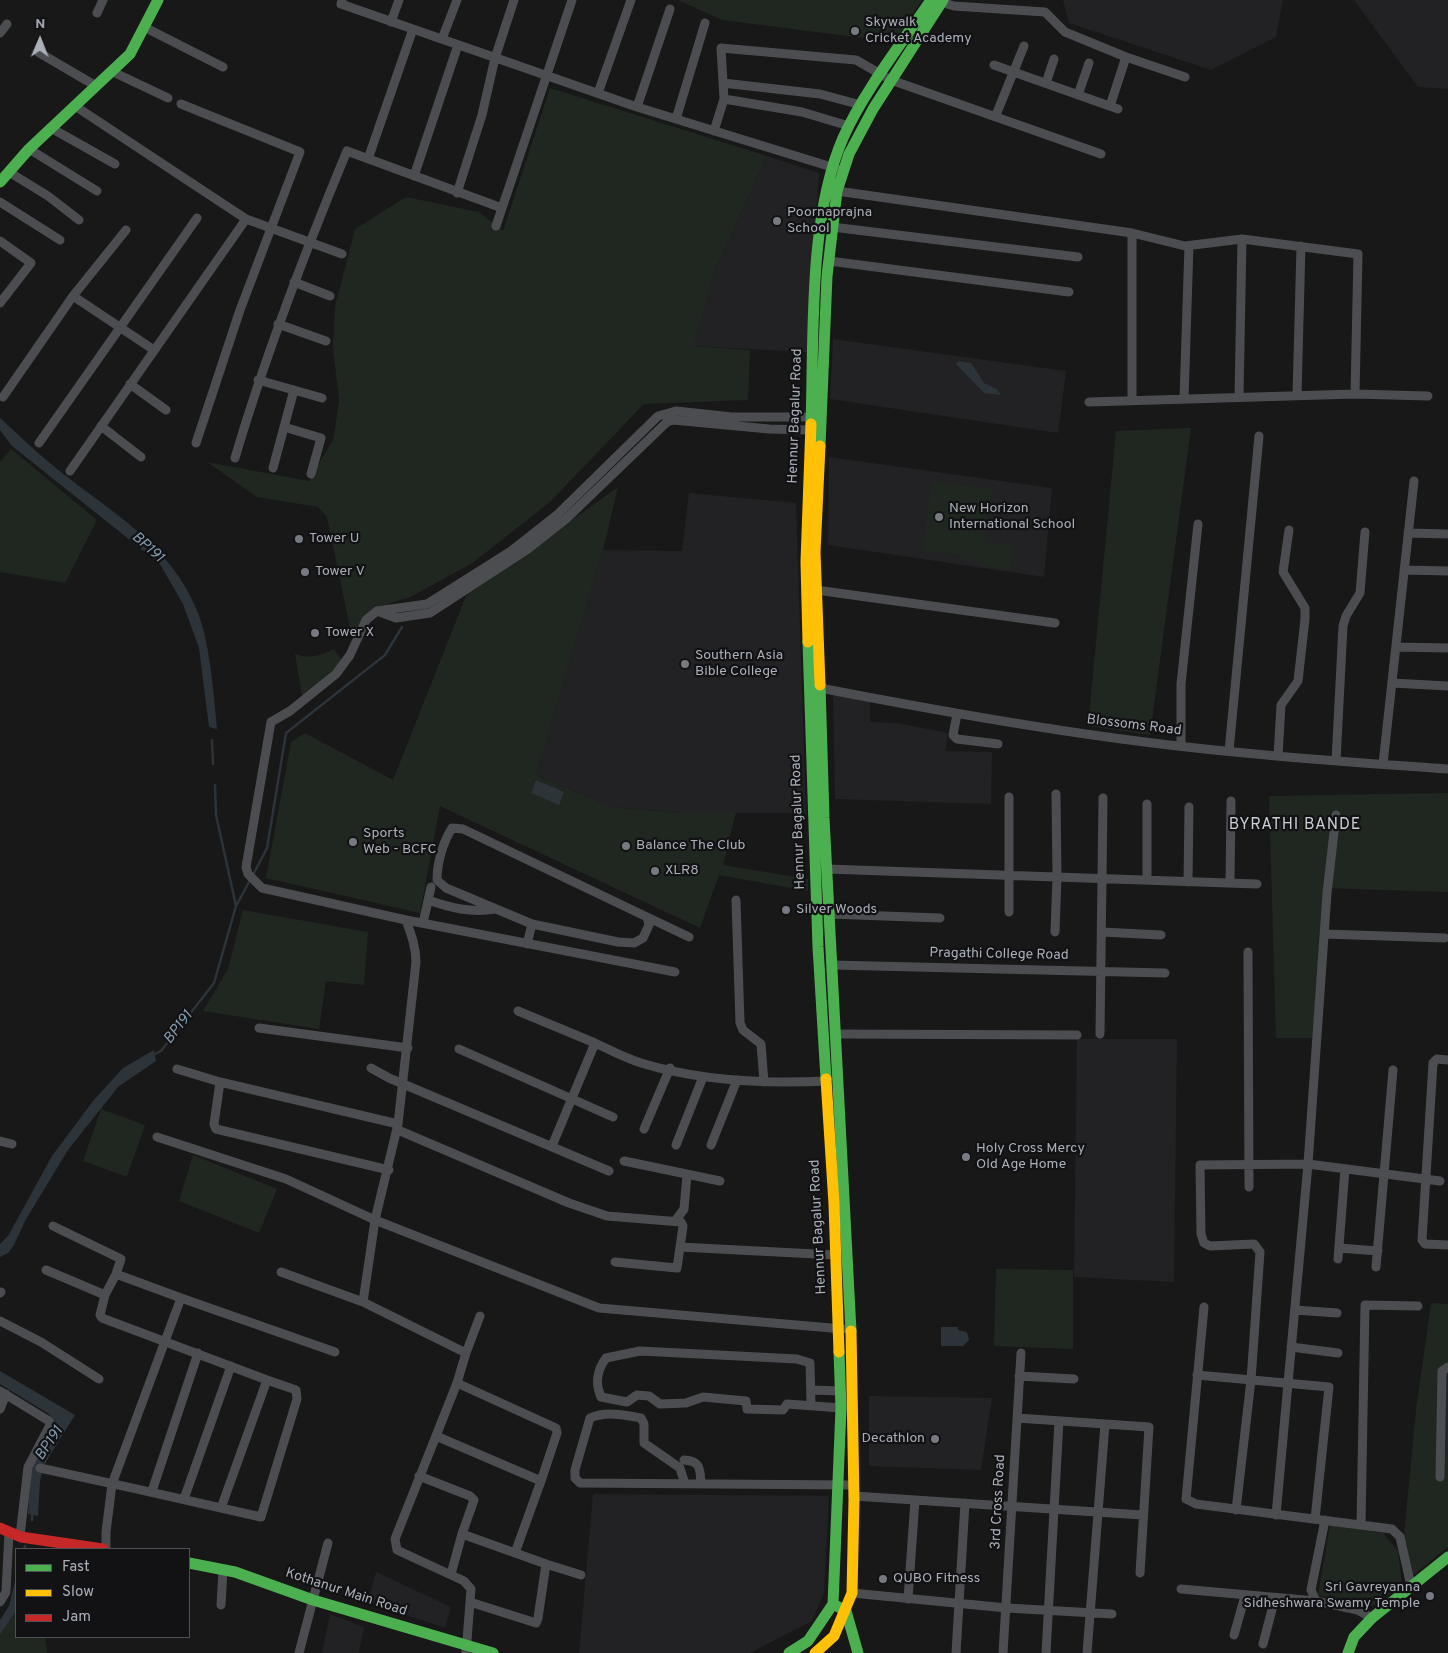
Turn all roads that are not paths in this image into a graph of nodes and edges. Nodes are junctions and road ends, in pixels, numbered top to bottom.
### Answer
1 (104, 0) edge
2 (158, 0) edge
3 (342, 0) edge
4 (399, 0) edge
5 (457, 0) edge
6 (514, 0) edge
7 (572, 0) edge
8 (631, 0) edge
9 (937, 1) edge
10 (670, 8) dead end
11 (97, 13) dead end
12 (391, 22) junction
13 (705, 23) dead end
14 (7, 24) dead end
15 (144, 27) junction
16 (413, 29) junction
17 (0, 33) edge
18 (442, 40) junction
19 (458, 45) junction
20 (1024, 46) dead end
21 (38, 52) dead end
22 (1126, 57) junction
23 (495, 58) junction
24 (1054, 59) dead end
25 (1089, 63) dead end
26 (994, 65) dead end
27 (223, 66) dead end
28 (112, 71) junction
29 (1014, 72) junction
30 (546, 75) junction
31 (1185, 77) dead end
32 (887, 78) junction
33 (723, 83) junction
34 (1046, 83) junction
35 (96, 86) junction
36 (598, 93) junction
37 (1078, 95) junction
38 (168, 98) dead end
39 (724, 99) junction
40 (180, 104) dead end
41 (861, 105) junction
42 (75, 106) junction
43 (637, 107) junction
44 (996, 115) junction
45 (676, 119) junction
46 (849, 126) junction
47 (50, 128) junction
48 (714, 131) junction
49 (29, 148) junction
50 (1101, 154) dead end
51 (368, 159) junction
52 (114, 164) dead end
53 (837, 169) junction
54 (9, 172) junction
55 (414, 176) junction
56 (0, 182) edge
57 (97, 191) dead end
58 (837, 191) junction
59 (457, 193) junction
60 (0, 202) edge
61 (502, 208) junction
62 (197, 218) dead end
63 (246, 219) junction
64 (79, 220) dead end
65 (496, 226) dead end
66 (832, 227) junction
67 (271, 229) junction
68 (126, 230) dead end
69 (1132, 233) junction
70 (1242, 239) junction
71 (60, 240) dead end
72 (0, 241) edge
73 (308, 242) junction
74 (1189, 246) junction
75 (1301, 246) junction
76 (342, 254) dead end
77 (1078, 257) dead end
78 (829, 261) junction
79 (822, 275) junction
80 (294, 282) junction
81 (1069, 292) dead end
82 (73, 296) junction
83 (330, 296) dead end
84 (0, 303) edge
85 (278, 324) junction
86 (122, 327) junction
87 (326, 341) dead end
88 (154, 350) junction
89 (258, 380) junction
90 (130, 384) junction
91 (294, 390) junction
92 (1355, 394) junction
93 (1297, 396) junction
94 (1428, 396) dead end
95 (3, 397) dead end
96 (1239, 397) junction
97 (322, 398) dead end
98 (1184, 399) junction
99 (1132, 400) junction
100 (1089, 402) dead end
101 (166, 410) dead end
102 (810, 417) junction
103 (101, 426) junction
104 (284, 427) junction
105 (809, 430) junction
106 (1259, 436) dead end
107 (632, 439) junction
108 (39, 443) dead end
109 (196, 444) dead end
110 (639, 447) junction
111 (141, 457) dead end
112 (235, 458) dead end
113 (273, 468) dead end
114 (70, 471) dead end
115 (311, 474) dead end
116 (1414, 481) dead end
117 (1198, 524) dead end
118 (1289, 530) dead end
119 (1365, 532) dead end
120 (1408, 533) junction
121 (1448, 534) edge
122 (1404, 570) junction
123 (1448, 571) edge
124 (816, 590) junction
125 (377, 611) junction
126 (1055, 623) dead end
127 (1396, 647) junction
128 (1448, 648) edge
129 (813, 660) junction
130 (1392, 683) junction
131 (1448, 686) edge
132 (820, 688) junction
133 (957, 714) junction
134 (998, 744) dead end
135 (1181, 746) junction
136 (1229, 752) junction
137 (1278, 756) junction
138 (1336, 761) junction
139 (1383, 764) junction
140 (1448, 769) edge
141 (1056, 794) dead end
142 (1010, 797) dead end
143 (1103, 798) dead end
144 (1231, 801) dead end
145 (1147, 804) dead end
146 (1189, 807) dead end
147 (1336, 815) dead end
148 (827, 869) junction
149 (1009, 876) junction
150 (1058, 877) junction
151 (1102, 879) junction
152 (1147, 880) junction
153 (1188, 882) junction
154 (1230, 883) junction
155 (1257, 884) dead end
156 (431, 887) dead end
157 (428, 900) junction
158 (736, 900) dead end
159 (495, 909) junction
160 (1010, 912) dead end
161 (829, 914) junction
162 (647, 917) junction
163 (940, 918) dead end
164 (406, 920) junction
165 (423, 923) junction
166 (532, 924) junction
167 (1055, 932) dead end
168 (1102, 932) junction
169 (1324, 934) junction
170 (1162, 935) dead end
171 (689, 937) dead end
172 (1445, 938) dead end
173 (527, 944) junction
174 (1248, 952) dead end
175 (832, 965) junction
176 (1103, 971) junction
177 (675, 972) dead end
178 (1165, 973) dead end
179 (518, 1011) dead end
180 (259, 1028) dead end
181 (835, 1034) junction
182 (1100, 1034) dead end
183 (1077, 1036) dead end
184 (595, 1043) junction
185 (408, 1048) junction
186 (459, 1049) dead end
187 (1448, 1060) edge
188 (371, 1068) dead end
189 (670, 1068) junction
190 (177, 1069) dead end
191 (1393, 1070) dead end
192 (703, 1076) junction
193 (737, 1080) junction
194 (826, 1081) junction
195 (220, 1082) junction
196 (402, 1082) junction
197 (764, 1082) junction
198 (572, 1101) junction
199 (613, 1117) dead end
200 (398, 1127) junction
201 (644, 1129) dead end
202 (157, 1137) dead end
203 (0, 1141) edge
204 (12, 1144) dead end
205 (676, 1145) dead end
206 (711, 1145) dead end
207 (552, 1146) junction
208 (624, 1161) dead end
209 (1248, 1164) junction
210 (1308, 1164) junction
211 (1345, 1169) junction
212 (389, 1170) junction
213 (609, 1171) dead end
214 (1385, 1174) junction
215 (687, 1175) junction
216 (1426, 1180) junction
217 (720, 1181) dead end
218 (1440, 1181) dead end
219 (1249, 1186) dead end
220 (375, 1220) junction
221 (676, 1220) junction
222 (53, 1226) dead end
223 (1448, 1245) edge
224 (680, 1247) junction
225 (1339, 1248) junction
226 (1378, 1251) junction
227 (835, 1255) junction
228 (1338, 1260) dead end
229 (615, 1262) dead end
230 (1376, 1267) dead end
231 (46, 1270) dead end
232 (281, 1272) dead end
233 (116, 1274) junction
234 (105, 1295) junction
235 (181, 1298) junction
236 (363, 1302) junction
237 (1418, 1306) dead end
238 (1204, 1307) dead end
239 (1295, 1310) junction
240 (1337, 1313) dead end
241 (480, 1316) dead end
242 (0, 1321) edge
243 (838, 1329) junction
244 (851, 1330) junction
245 (164, 1343) junction
246 (1291, 1348) junction
247 (335, 1352) dead end
248 (1021, 1352) dead end
249 (198, 1353) junction
250 (466, 1353) junction
251 (1338, 1353) dead end
252 (231, 1366) junction
253 (1448, 1367) edge
254 (1197, 1375) junction
255 (1019, 1376) junction
256 (99, 1379) dead end
257 (1074, 1379) dead end
258 (267, 1380) junction
259 (1250, 1380) junction
260 (457, 1383) junction
261 (1288, 1384) junction
262 (811, 1390) junction
263 (841, 1391) junction
264 (3, 1392) edge
265 (811, 1404) junction
266 (841, 1408) junction
267 (0, 1409) edge
268 (1017, 1418) junction
269 (1059, 1421) junction
270 (1105, 1424) junction
271 (436, 1436) junction
272 (684, 1460) dead end
273 (40, 1468) dead end
274 (419, 1476) junction
275 (1440, 1477) dead end
276 (541, 1481) junction
277 (112, 1484) junction
278 (685, 1484) junction
279 (701, 1484) junction
280 (838, 1485) junction
281 (853, 1490) junction
282 (152, 1491) junction
283 (184, 1499) junction
284 (915, 1500) junction
285 (965, 1503) junction
286 (1012, 1506) junction
287 (221, 1508) junction
288 (1056, 1509) junction
289 (1236, 1510) junction
290 (1097, 1512) junction
291 (1142, 1515) junction
292 (1276, 1515) junction
293 (1315, 1519) junction
294 (1325, 1520) junction
295 (1361, 1525) junction
296 (9, 1532) edge
297 (462, 1534) junction
298 (328, 1543) dead end
299 (98, 1548) edge
300 (104, 1548) edge
301 (515, 1553) junction
302 (1448, 1556) edge
303 (190, 1563) edge
304 (546, 1564) junction
305 (223, 1570) junction
306 (1140, 1573) dead end
307 (451, 1574) junction
308 (581, 1575) dead end
309 (1411, 1586) junction
310 (1181, 1589) dead end
311 (852, 1593) junction
312 (1245, 1596) junction
313 (1275, 1598) junction
314 (908, 1599) junction
315 (313, 1600) junction
316 (1316, 1601) junction
317 (0, 1602) edge
318 (470, 1602) junction
319 (833, 1604) junction
320 (958, 1604) junction
321 (221, 1605) dead end
322 (1007, 1608) junction
323 (846, 1611) junction
324 (1050, 1611) junction
325 (1090, 1612) junction
326 (1112, 1614) dead end
327 (1372, 1618) junction
328 (1234, 1635) dead end
329 (1263, 1644) dead end
330 (466, 1649) edge
331 (299, 1653) edge
332 (493, 1653) edge
333 (789, 1653) edge
334 (815, 1653) edge
335 (858, 1653) edge
336 (956, 1653) edge
337 (1003, 1653) edge
338 (1046, 1653) edge
339 (1087, 1653) edge
340 (1348, 1653) edge

1 - 11 street
2 - 15 main road
3 - 12 street
4 - 12 street
5 - 18 street
6 - 23 street
7 - 30 street
8 - 36 street
9 - 22 street
9 - 32 main road, Hennur Bagalur Road
10 - 43 street
12 - 16 street
13 - 45 street
14 - 17 street
15 - 27 street
15 - 28 main road
16 - 18 street
16 - 51 street
18 - 19 street
19 - 23 street
19 - 55 street
20 - 29 street
21 - 35 street
22 - 31 street
22 - 37 street
23 - 30 street
23 - 59 street
24 - 34 street
25 - 37 street
26 - 29 street
28 - 35 main road
28 - 38 street
29 - 34 street
29 - 44 street
30 - 36 street
30 - 61 street
32 - 33 street
32 - 41 main road, Hennur Bagalur Road
32 - 44 street
32 - 53 main road, Hennur Bagalur Road
33 - 39 street
33 - 41 street
34 - 37 street
35 - 42 main road
36 - 43 street
39 - 46 street
39 - 48 street
40 - 67 street
41 - 46 main road, Hennur Bagalur Road
42 - 47 main road
42 - 63 street
43 - 45 street
44 - 50 street
45 - 48 street
46 - 53 main road, Hennur Bagalur Road
47 - 49 main road
47 - 52 street
48 - 53 street
49 - 54 main road
49 - 57 street
51 - 55 street
51 - 73 street
53 - 58 main road, Hennur Bagalur Road
53 - 79 main road, Hennur Bagalur Road
54 - 56 main road
54 - 64 street
55 - 59 street
58 - 66 main road, Hennur Bagalur Road
58 - 69 street
59 - 61 street
60 - 71 street
61 - 65 street
62 - 86 street
63 - 67 street
63 - 88 street
66 - 77 street
66 - 78 main road, Hennur Bagalur Road
67 - 73 street
67 - 109 street
68 - 82 street
69 - 74 street
69 - 99 street
70 - 74 street
70 - 75 street
70 - 96 street
72 - 84 street
73 - 76 street
73 - 80 street
74 - 98 street
75 - 92 street
75 - 93 street
78 - 79 main road, Hennur Bagalur Road
78 - 81 street
79 - 102 main road, Hennur Bagalur Road
79 - 124 main road, Hennur Bagalur Road
80 - 83 street
80 - 85 street
82 - 86 street
82 - 95 street
85 - 87 street
85 - 89 street
86 - 88 street
86 - 108 street
88 - 90 street
89 - 91 street
89 - 112 street
90 - 101 street
90 - 103 street
91 - 97 street
91 - 104 street
92 - 93 street
92 - 94 street
93 - 96 street
96 - 98 street
98 - 99 street
99 - 100 street
102 - 105 main road, Hennur Bagalur Road
102 - 107 street
103 - 111 street
103 - 114 street
104 - 113 street
104 - 115 street
105 - 110 street
105 - 129 main road, Hennur Bagalur Road
106 - 136 street
107 - 110 street
107 - 125 street
110 - 125 street
116 - 120 street
117 - 135 street
118 - 137 street
119 - 138 street
120 - 121 street
120 - 122 street
122 - 123 street
122 - 127 street
124 - 126 street
124 - 129 main road, Hennur Bagalur Road
125 - 164 street
127 - 128 street
127 - 130 street
129 - 132 main road, Hennur Bagalur Road
129 - 194 main road, Hennur Bagalur Road
130 - 131 street
130 - 139 street
132 - 133 street, Blossoms Road
132 - 148 main road, Hennur Bagalur Road
133 - 134 street
133 - 135 street, Blossoms Road
135 - 136 street, Blossoms Road
136 - 137 street, Blossoms Road
137 - 138 street, Blossoms Road
138 - 139 street, Blossoms Road
139 - 140 street, Blossoms Road
141 - 150 street
142 - 149 street
143 - 151 street
144 - 154 street
145 - 152 street
146 - 153 street
147 - 169 street
148 - 149 street
148 - 161 main road, Hennur Bagalur Road
149 - 150 street
149 - 160 street
150 - 151 street
150 - 167 street
151 - 152 street
151 - 168 street
152 - 153 street
153 - 154 street
154 - 155 street
156 - 157 street
157 - 159 street
157 - 165 street
158 - 197 street
159 - 162 street
159 - 166 street
161 - 163 street
161 - 175 main road, Hennur Bagalur Road
162 - 166 street
162 - 171 street
164 - 165 street
164 - 185 street
165 - 173 street
166 - 173 street
168 - 170 street
168 - 176 street
169 - 172 street
169 - 210 street
173 - 177 street
174 - 209 street
175 - 176 street, Pragathi College Road
175 - 181 main road, Hennur Bagalur Road
176 - 178 street, Pragathi College Road
176 - 182 street
179 - 184 street
180 - 185 street
181 - 183 street
181 - 244 main road, Hennur Bagalur Road
184 - 189 street
184 - 198 street
185 - 196 street
186 - 198 street
187 - 216 street
188 - 196 street
189 - 192 street
189 - 201 street
190 - 195 street
191 - 214 street
192 - 193 street
192 - 205 street
193 - 197 street
193 - 206 street
194 - 197 street
194 - 227 main road, Hennur Bagalur Road
195 - 200 street
195 - 212 street
196 - 200 street
196 - 207 street
198 - 199 street
198 - 207 street
200 - 212 street
200 - 221 street
202 - 220 street
203 - 204 street
207 - 213 street
208 - 215 street
209 - 210 street
209 - 219 street
209 - 259 street
210 - 211 street
210 - 239 street
211 - 214 street
211 - 225 street
212 - 220 street
214 - 216 street
214 - 226 street
215 - 217 street
215 - 221 street
216 - 218 street
216 - 223 street
220 - 236 street
220 - 243 street
221 - 224 street
222 - 233 street
224 - 227 street
224 - 229 street
225 - 226 street
225 - 228 street
226 - 230 street
227 - 243 main road, Hennur Bagalur Road
231 - 234 street
232 - 236 street
233 - 234 street
233 - 235 street
234 - 245 street
235 - 245 street
235 - 247 street
236 - 250 street
237 - 295 street
238 - 254 street
239 - 240 street
239 - 246 street
241 - 250 street
242 - 256 street
243 - 244 street
243 - 263 main road, Hennur Bagalur Road
244 - 281 main road, Hennur Bagalur Road
245 - 249 street
245 - 277 street
246 - 251 street
246 - 261 street
248 - 255 street, 3rd Cross Road
249 - 252 street
249 - 282 street
250 - 260 street
252 - 258 street
252 - 283 street
253 - 275 street
254 - 259 street
254 - 289 street
255 - 257 street
255 - 268 street, 3rd Cross Road
258 - 287 street
258 - 287 street
259 - 261 street
259 - 289 street
260 - 271 street
260 - 276 street
261 - 292 street
261 - 293 street
262 - 263 street
262 - 265 street
262 - 265 street
263 - 266 main road, Hennur Bagalur Road
264 - 267 street
264 - 296 street
265 - 266 street
266 - 280 main road, Hennur Bagalur Road
268 - 269 street
268 - 286 street, 3rd Cross Road
269 - 270 street
269 - 288 street
270 - 290 street
270 - 291 street
271 - 274 street
271 - 276 street
272 - 279 street
273 - 277 street
274 - 297 street
274 - 307 street
276 - 301 street
277 - 282 street
277 - 300 street
278 - 278 street
278 - 279 street
279 - 280 street
280 - 281 street
280 - 319 main road, Hennur Bagalur Road
281 - 284 street
281 - 311 main road, Hennur Bagalur Road
282 - 283 street
283 - 287 street
284 - 285 street
284 - 314 street
285 - 286 street
285 - 320 street
286 - 288 street
286 - 322 street, 3rd Cross Road
288 - 290 street
288 - 324 street
289 - 292 street
290 - 291 street
290 - 325 street
291 - 306 street
292 - 293 street
293 - 294 street
294 - 295 street
294 - 316 street
295 - 309 street
296 - 299 main road
296 - 317 street
297 - 301 street
297 - 307 street
298 - 315 street
301 - 304 street
302 - 309 main road
303 - 305 main road, Kothanur Main Road
304 - 308 street
304 - 318 street
305 - 315 main road, Kothanur Main Road
305 - 321 street
307 - 318 street
309 - 327 main road
310 - 312 street
311 - 314 street
311 - 323 main road, Hennur Bagalur Road
312 - 313 street
312 - 328 street
313 - 316 street
313 - 329 street
314 - 320 street
315 - 330 main road, Kothanur Main Road
315 - 331 street
316 - 327 street
318 - 330 street
319 - 323 main road
319 - 333 main road
320 - 322 street
320 - 336 street
322 - 324 street
322 - 337 street, 3rd Cross Road
323 - 334 main road, Hennur Bagalur Road
323 - 335 main road
324 - 325 street
324 - 338 street
325 - 326 street
325 - 339 street
327 - 340 main road
330 - 332 main road, Kothanur Main Road

